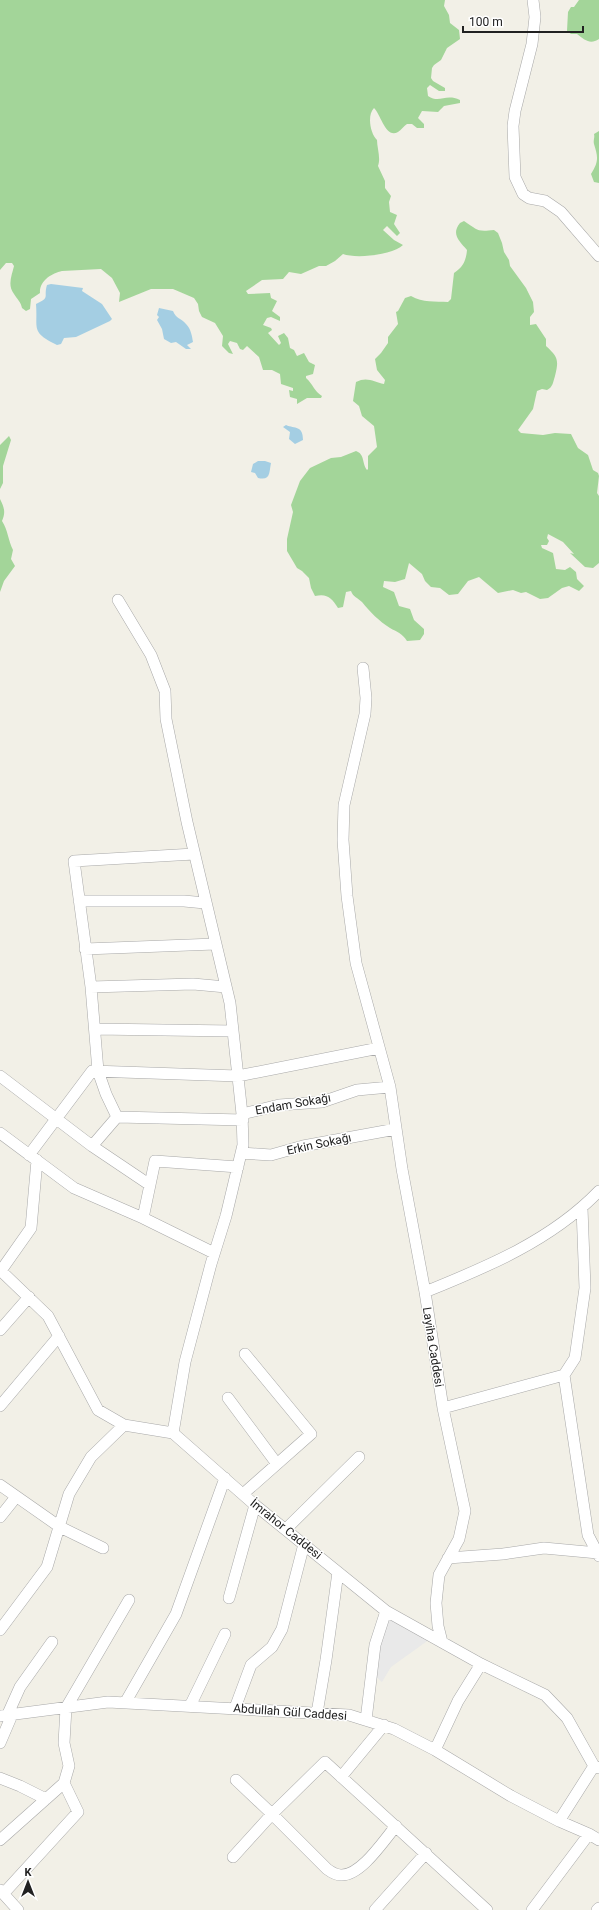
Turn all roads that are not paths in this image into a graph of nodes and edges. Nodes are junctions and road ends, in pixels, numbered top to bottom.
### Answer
1 (533, 0) edge
2 (599, 256) edge
3 (118, 600) dead end
4 (363, 668) dead end
5 (194, 854) junction
6 (79, 901) junction
7 (205, 903) junction
8 (215, 944) junction
9 (85, 949) junction
10 (91, 987) junction
11 (226, 987) junction
12 (95, 1029) junction
13 (233, 1031) junction
14 (379, 1048) junction
15 (98, 1071) junction
16 (0, 1076) edge
17 (238, 1076) junction
18 (390, 1087) junction
19 (56, 1117) junction
20 (117, 1117) junction
21 (243, 1117) junction
22 (396, 1129) junction
23 (0, 1133) edge
24 (92, 1146) junction
25 (242, 1153) junction
26 (33, 1157) junction
27 (238, 1167) junction
28 (150, 1185) junction
29 (599, 1191) edge
30 (582, 1208) junction
31 (143, 1218) junction
32 (214, 1253) junction
33 (0, 1271) edge
34 (425, 1292) junction
35 (29, 1297) junction
36 (0, 1330) edge
37 (59, 1336) junction
38 (246, 1354) dead end
39 (564, 1375) junction
40 (228, 1398) dead end
41 (0, 1406) edge
42 (443, 1408) junction
43 (124, 1425) junction
44 (173, 1433) junction
45 (359, 1457) dead end
46 (277, 1464) junction
47 (225, 1478) junction
48 (0, 1485) edge
49 (243, 1494) junction
50 (16, 1497) junction
51 (255, 1505) junction
52 (0, 1517) edge
53 (60, 1526) junction
54 (286, 1529) junction
55 (304, 1544) junction
56 (102, 1548) dead end
57 (598, 1555) edge
58 (448, 1558) junction
59 (338, 1572) junction
60 (229, 1598) dead end
61 (129, 1600) dead end
62 (386, 1611) junction
63 (0, 1630) edge
64 (225, 1634) dead end
65 (52, 1642) dead end
66 (442, 1642) junction
67 (481, 1664) junction
68 (125, 1703) junction
69 (190, 1706) junction
70 (66, 1708) junction
71 (235, 1708) junction
72 (317, 1713) junction
73 (6, 1716) edge
74 (366, 1720) junction
75 (384, 1726) junction
76 (0, 1743) edge
77 (435, 1750) junction
78 (597, 1767) edge
79 (341, 1777) junction
80 (0, 1778) edge
81 (236, 1780) dead end
82 (64, 1783) junction
83 (46, 1800) junction
84 (272, 1814) junction
85 (559, 1821) junction
86 (396, 1826) junction
87 (590, 1834) junction
88 (0, 1840) edge
89 (599, 1840) edge
90 (426, 1853) junction
91 (232, 1857) dead end
92 (2, 1891) edge
93 (18, 1910) edge
94 (375, 1910) edge
95 (487, 1910) edge
96 (532, 1910) edge

1 - 2 street
3 - 5 street
4 - 14 street, Layiha Caddesi
5 - 6 street
5 - 7 street
6 - 7 street
6 - 9 street
7 - 8 street
8 - 9 street
8 - 11 street
9 - 10 street
10 - 11 street
10 - 12 street
11 - 13 street
12 - 13 street
12 - 15 street
13 - 17 street
14 - 17 street
14 - 18 street, Layiha Caddesi
15 - 17 street
15 - 19 street
15 - 20 street
16 - 19 street
17 - 21 street
18 - 21 street, Endam Sokağı
18 - 22 street, Layiha Caddesi
19 - 24 street
19 - 26 street
20 - 21 street, Endam Sokağı
20 - 24 street
21 - 25 street
22 - 25 street, Erkin Sokağı
22 - 34 street, Layiha Caddesi
23 - 26 street
24 - 28 street
25 - 27 street
26 - 31 street
26 - 33 street
27 - 28 street
27 - 32 street
28 - 31 street
29 - 30 street
30 - 34 street
30 - 39 street
31 - 32 street
32 - 44 street
33 - 35 street
34 - 42 street, Layiha Caddesi
35 - 36 street
35 - 37 street
37 - 41 street
37 - 43 street
38 - 46 street
39 - 42 street
39 - 57 street
40 - 46 street
42 - 58 street, Layiha Caddesi
43 - 44 street
43 - 53 street
44 - 47 street, İmrahor Caddesi
45 - 54 street
46 - 49 street
47 - 49 street, İmrahor Caddesi
47 - 68 street
48 - 50 street
49 - 51 street, İmrahor Caddesi
50 - 52 street
50 - 53 street
51 - 54 street, İmrahor Caddesi
51 - 60 street
53 - 56 street
53 - 63 street
54 - 55 street, İmrahor Caddesi
55 - 59 street, İmrahor Caddesi
55 - 71 street
57 - 58 street
58 - 66 street, Layiha Caddesi
59 - 62 street, İmrahor Caddesi
59 - 72 street
61 - 70 street
62 - 66 street, İmrahor Caddesi
62 - 74 street
64 - 69 street
65 - 73 street
66 - 67 street, İmrahor Caddesi
67 - 77 street
67 - 78 street, İmrahor Caddesi
68 - 69 street, Abdullah Gül Caddesi
68 - 70 street, Abdullah Gül Caddesi
69 - 71 street, Abdullah Gül Caddesi
70 - 73 street, Abdullah Gül Caddesi
70 - 82 street
71 - 72 street, Abdullah Gül Caddesi
72 - 74 street, Abdullah Gül Caddesi
73 - 76 street
74 - 75 street, Abdullah Gül Caddesi
75 - 77 street, Abdullah Gül Caddesi
75 - 79 street
77 - 85 street, Abdullah Gül Caddesi
78 - 85 street
79 - 84 street
79 - 86 street
80 - 83 street
81 - 84 street
82 - 83 street
82 - 92 street
83 - 88 street
84 - 86 street
84 - 91 street
85 - 87 street, Abdullah Gül Caddesi
86 - 90 street
87 - 89 street, Abdullah Gül Caddesi
87 - 96 street
90 - 94 street
90 - 95 street
92 - 93 street

